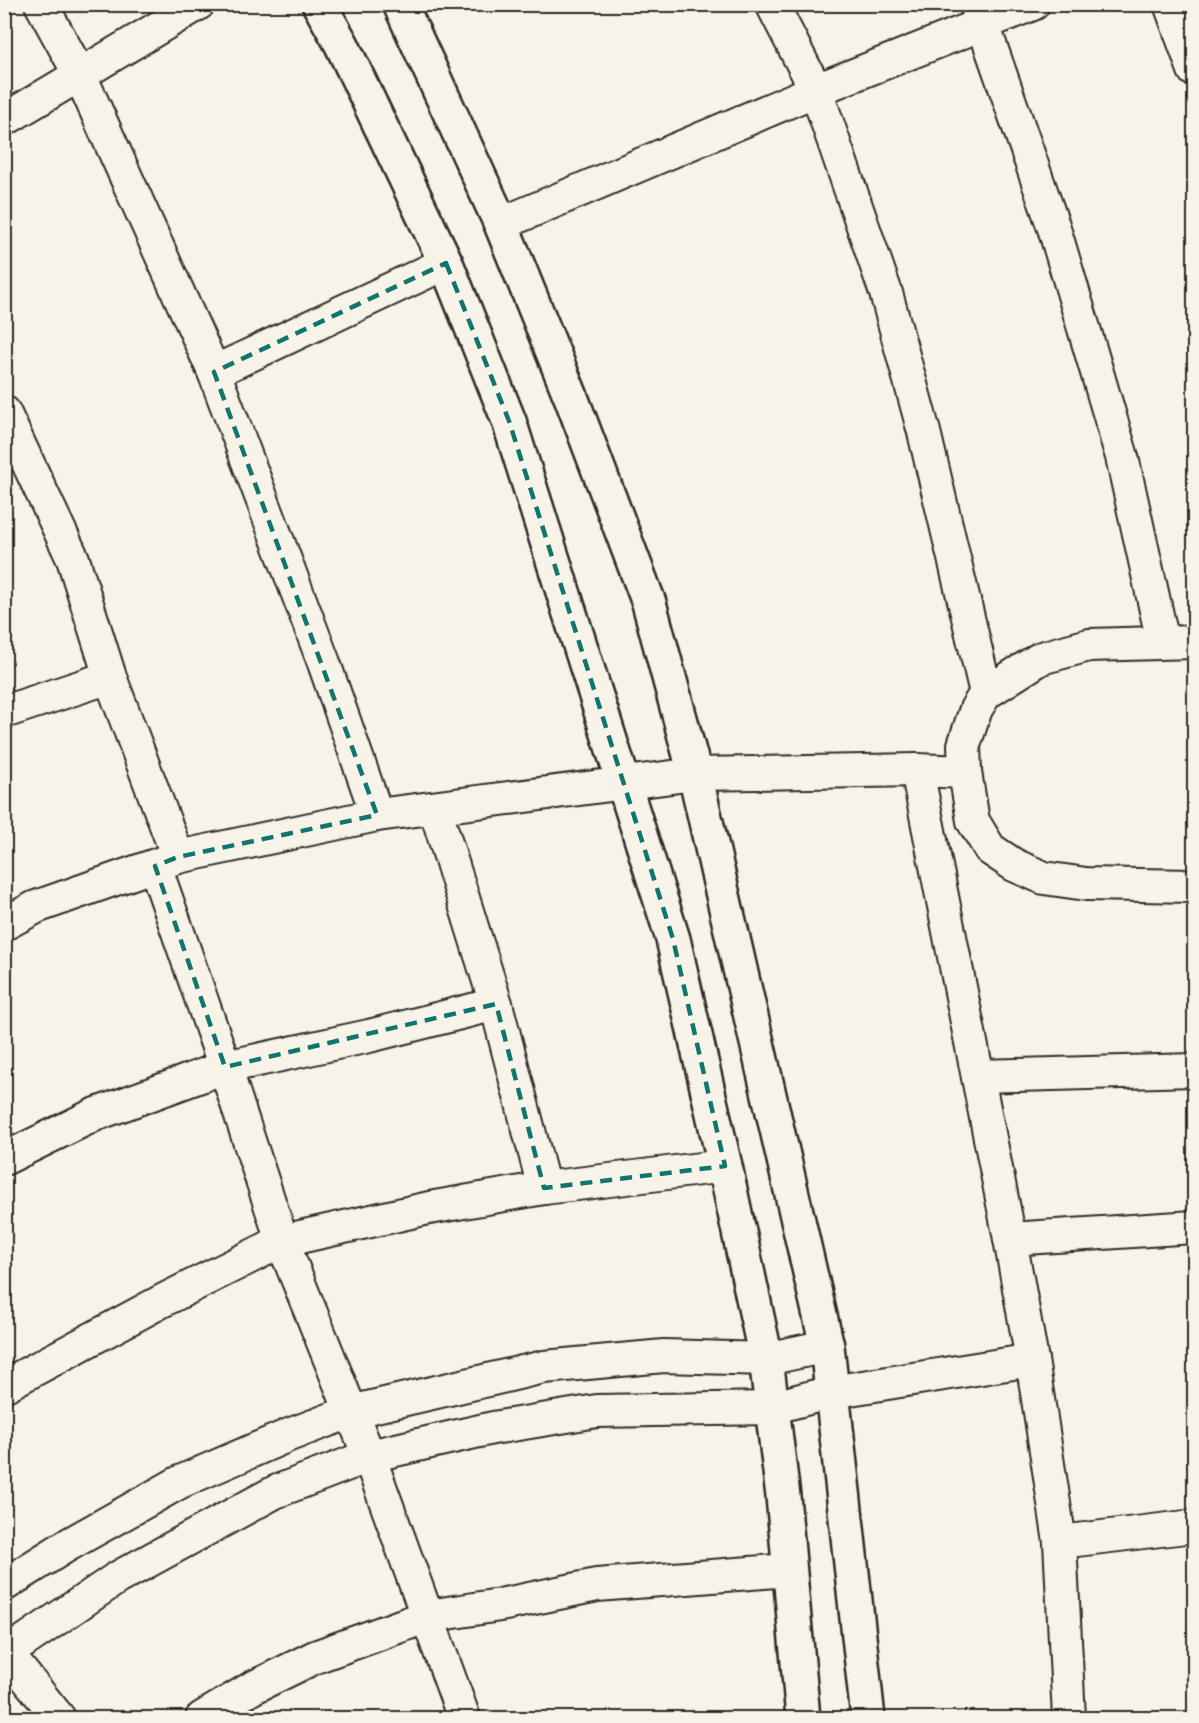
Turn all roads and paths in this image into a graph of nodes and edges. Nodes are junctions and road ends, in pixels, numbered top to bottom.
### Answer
1 (41, 4) edge
2 (198, 4) edge
3 (319, 4) edge
4 (400, 4) edge
5 (772, 4) edge
6 (1033, 4) edge
7 (1170, 4) edge
8 (980, 15) edge
9 (1194, 70) edge
10 (80, 75) junction
11 (816, 90) junction
12 (4, 120) edge
13 (501, 224) junction
14 (446, 263) junction
15 (214, 372) junction
16 (4, 412) edge
17 (1163, 642) junction
18 (1194, 642) edge
19 (110, 677) junction
20 (986, 693) junction
21 (4, 712) edge
22 (917, 770) junction
23 (964, 772) junction
24 (696, 774) junction
25 (624, 782) junction
26 (435, 808) junction
27 (377, 815) junction
28 (167, 862) junction
29 (1194, 886) edge
30 (4, 924) edge
31 (496, 1004) junction
32 (225, 1067) junction
33 (1194, 1070) edge
34 (978, 1076) junction
35 (4, 1159) edge
36 (725, 1166) junction
37 (544, 1188) junction
38 (1194, 1227) edge
39 (1010, 1239) junction
40 (282, 1241) junction
41 (827, 1346) junction
42 (766, 1359) junction
43 (1032, 1360) junction
44 (4, 1386) edge
45 (831, 1392) junction
46 (771, 1408) junction
47 (350, 1412) junction
48 (369, 1456) junction
49 (1194, 1526) edge
50 (1060, 1542) junction
51 (789, 1570) junction
52 (4, 1584) edge
53 (428, 1616) junction
54 (5, 1653) edge
55 (59, 1719) edge
56 (202, 1719) edge
57 (464, 1719) edge
58 (804, 1719) edge
59 (868, 1719) edge
60 (1069, 1719) edge

1 - 10 street
2 - 10 street
3 - 14 street
4 - 13 street
5 - 11 street
6 - 8 street
7 - 9 street
8 - 11 street
8 - 17 street
10 - 12 street
10 - 15 street
11 - 13 street
11 - 20 street
13 - 24 street
14 - 15 street
14 - 25 street
15 - 27 street
16 - 19 street
17 - 18 street
17 - 20 street
19 - 21 street
19 - 28 street
20 - 23 street
22 - 23 street
22 - 24 street
22 - 34 street
23 - 29 street
24 - 25 street
24 - 41 street
25 - 26 street
25 - 36 street
26 - 27 street
26 - 31 street
27 - 28 street
28 - 30 street
28 - 32 street
31 - 32 street
31 - 37 street
32 - 35 street
32 - 40 street
33 - 34 street
34 - 39 street
36 - 37 street
36 - 42 street
37 - 40 street
38 - 39 street
39 - 43 street
40 - 44 street
40 - 47 street
41 - 42 street
41 - 45 street
42 - 46 street
42 - 47 street
43 - 45 street
43 - 50 street
45 - 46 street
45 - 59 street
46 - 48 street
46 - 51 street
47 - 48 street
47 - 52 street
48 - 53 street
48 - 54 street
49 - 50 street
50 - 60 street
51 - 53 street
51 - 58 street
53 - 56 street
53 - 57 street
54 - 55 street

